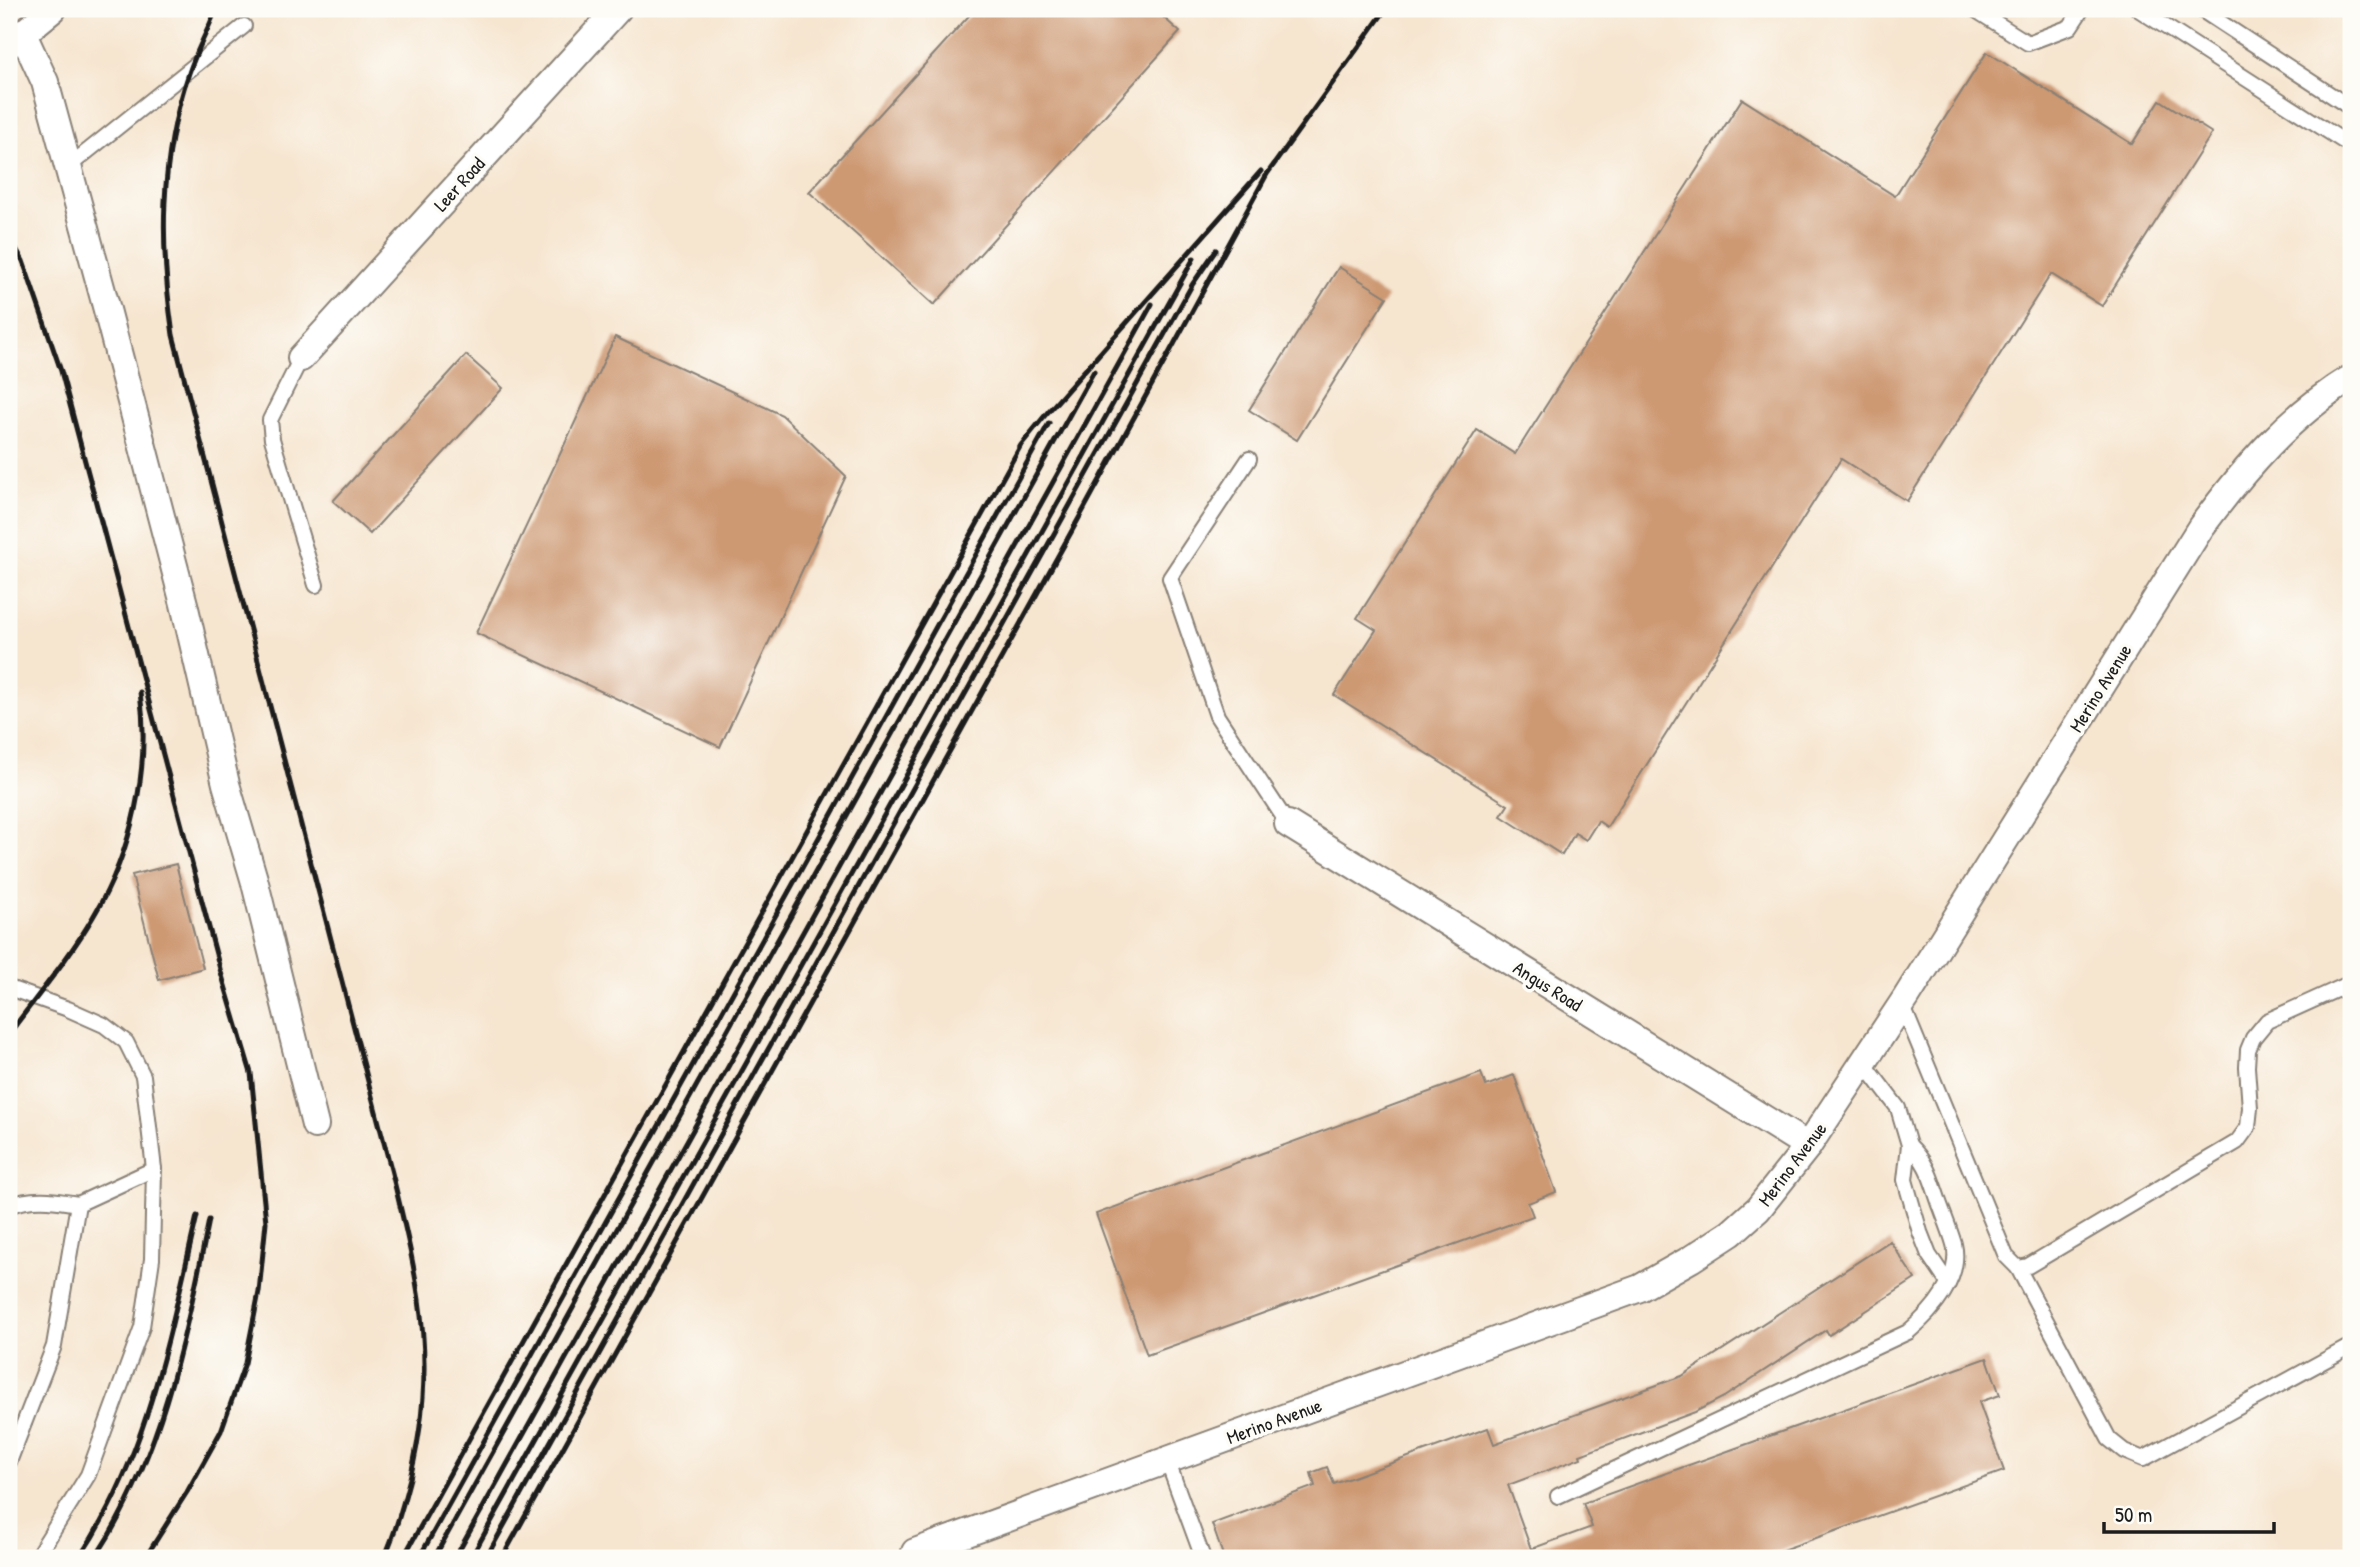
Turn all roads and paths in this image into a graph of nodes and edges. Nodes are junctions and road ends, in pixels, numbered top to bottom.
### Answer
1 (53, 9) edge
2 (618, 9) edge
3 (1974, 9) edge
4 (2082, 9) edge
5 (2138, 9) edge
6 (2200, 9) edge
7 (244, 26) dead end
8 (16, 39) edge
9 (2351, 108) edge
10 (2351, 146) edge
11 (69, 166) junction
12 (301, 358) joint
13 (2351, 378) edge
14 (1250, 459) dead end
15 (316, 585) dead end
16 (1288, 824) joint
17 (2351, 983) edge
18 (9, 988) edge
19 (1902, 1004) junction
20 (1863, 1062) junction
21 (315, 1125) dead end
22 (1909, 1145) junction
23 (1808, 1146) junction
24 (154, 1169) junction
25 (78, 1204) junction
26 (9, 1206) edge
27 (2018, 1268) junction
28 (1948, 1283) junction
29 (2351, 1346) edge
30 (1167, 1460) junction
31 (9, 1462) edge
32 (1558, 1496) dead end
33 (915, 1552) dead end
34 (36, 1558) edge
35 (1203, 1558) edge

1 - 8 street
2 - 12 street, Leer Road
3 - 4 lane
5 - 10 lane
6 - 9 lane
7 - 11 lane
8 - 11 street
11 - 21 street
12 - 15 lane
13 - 19 street, Merino Avenue
14 - 16 lane
16 - 23 street, Angus Road
17 - 27 lane
18 - 24 lane
19 - 20 street, Merino Avenue
19 - 27 lane
20 - 22 lane
20 - 23 street, Merino Avenue
22 - 28 lane
22 - 28 lane
23 - 30 street, Merino Avenue
24 - 25 lane
24 - 34 lane
25 - 26 lane
25 - 31 lane
27 - 29 lane
28 - 32 lane
30 - 33 street, Merino Avenue
30 - 35 lane

